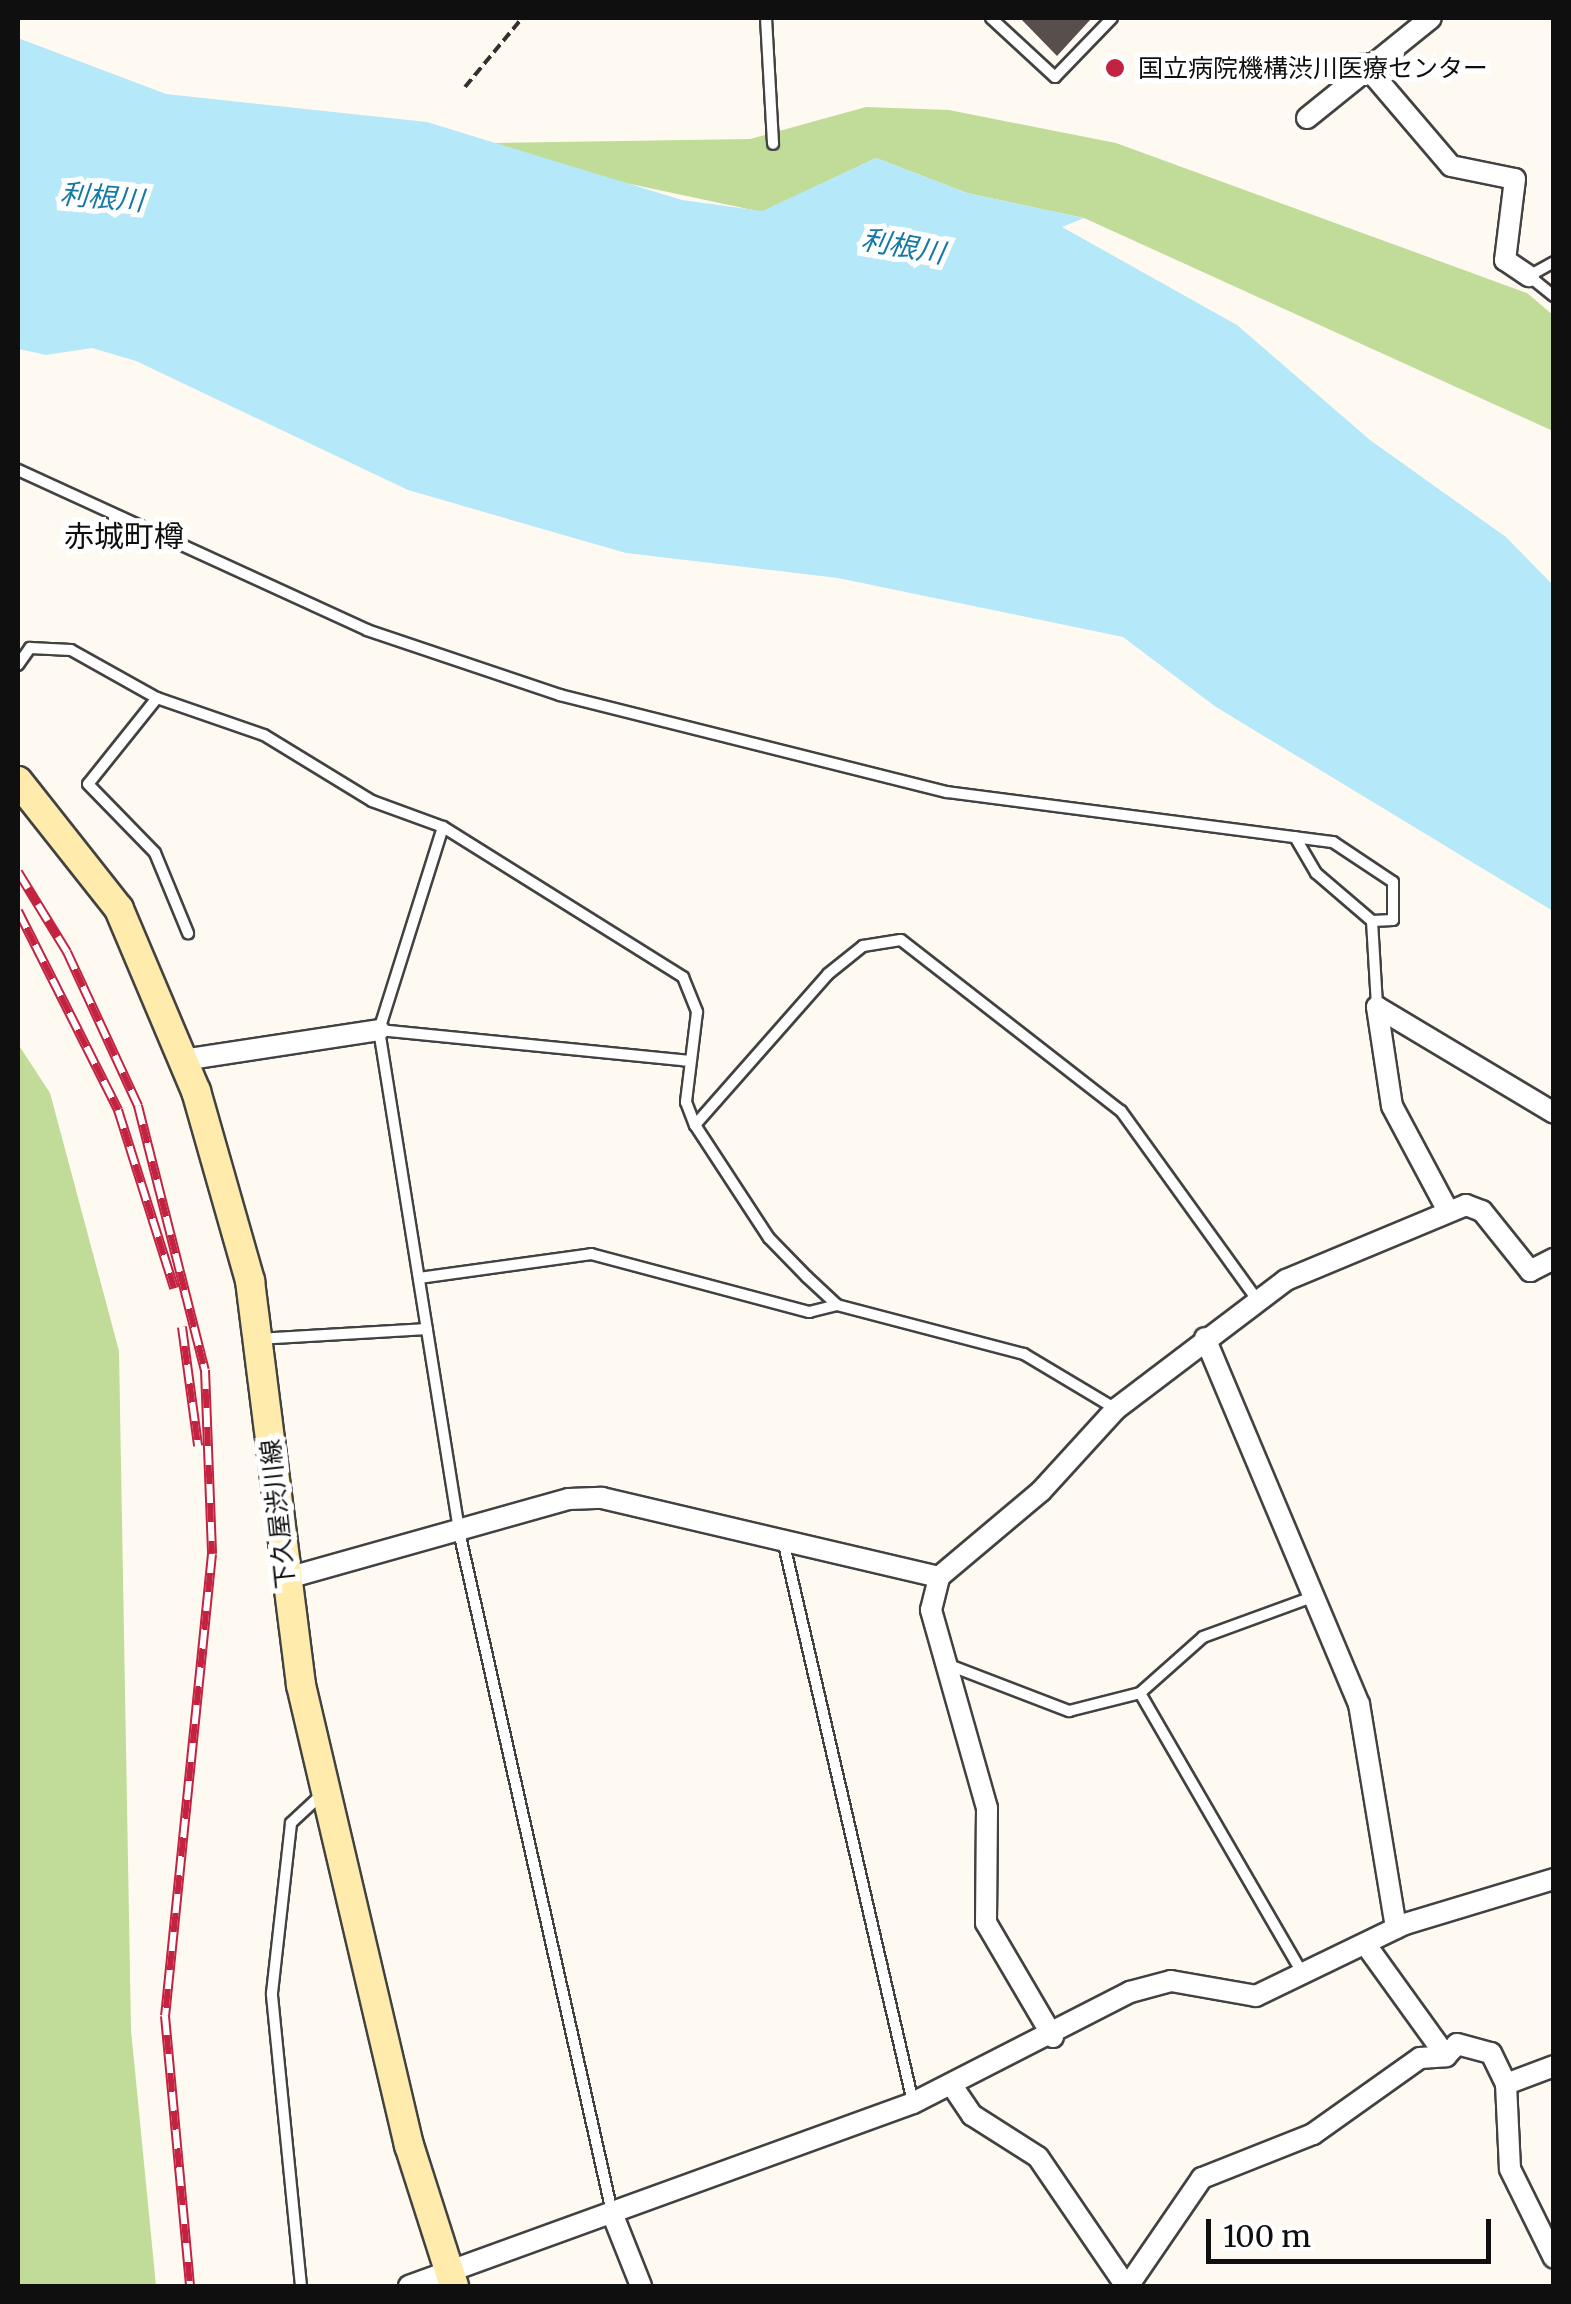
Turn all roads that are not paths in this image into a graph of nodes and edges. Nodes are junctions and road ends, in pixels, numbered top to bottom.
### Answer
1 (766, 18) edge
2 (991, 18) edge
3 (1112, 18) edge
4 (1430, 18) edge
5 (1364, 64) junction
6 (1308, 118) dead end
7 (773, 144) dead end
8 (1554, 262) edge
9 (1528, 276) junction
10 (1554, 296) edge
11 (18, 470) edge
12 (18, 665) edge
13 (157, 698) junction
14 (18, 781) edge
15 (444, 827) junction
16 (1295, 837) junction
17 (1372, 921) junction
18 (188, 933) dead end
19 (1378, 1007) junction
20 (379, 1030) junction
21 (184, 1060) junction
22 (688, 1062) junction
23 (1554, 1113) edge
24 (694, 1124) junction
25 (1448, 1211) junction
26 (1554, 1259) edge
27 (419, 1278) junction
28 (1255, 1297) junction
29 (837, 1305) junction
30 (427, 1329) junction
31 (1205, 1338) junction
32 (257, 1339) junction
33 (1116, 1409) junction
34 (460, 1536) junction
35 (783, 1540) junction
36 (939, 1577) junction
37 (284, 1579) junction
38 (1316, 1596) junction
39 (948, 1665) junction
40 (1140, 1692) junction
41 (325, 1790) junction
42 (1554, 1879) edge
43 (1396, 1928) junction
44 (1366, 1945) junction
45 (1303, 1974) junction
46 (1053, 2037) junction
47 (1446, 2056) junction
48 (1554, 2066) edge
49 (1506, 2084) junction
50 (953, 2087) junction
51 (914, 2103) junction
52 (612, 2212) junction
53 (1554, 2258) edge
54 (450, 2276) edge
55 (301, 2286) edge
56 (409, 2286) edge
57 (641, 2286) edge
58 (1127, 2286) edge

1 - 7 lane
2 - 3 lane
4 - 5 street
5 - 6 street
5 - 9 street
8 - 9 lane
9 - 10 lane
11 - 16 lane
12 - 13 lane
13 - 15 lane
13 - 18 lane
14 - 21 main road, 下久屋渋川線
15 - 20 lane
15 - 22 lane
16 - 17 lane
16 - 17 lane
17 - 19 lane
19 - 23 street
19 - 25 street
20 - 21 street
20 - 22 lane
20 - 27 lane
21 - 32 main road, 下久屋渋川線
22 - 24 lane
24 - 28 lane
24 - 29 lane
25 - 26 street
25 - 28 street
27 - 29 lane
27 - 30 lane
28 - 31 street
29 - 33 lane
30 - 32 lane
30 - 34 lane
31 - 33 street
31 - 38 street
32 - 37 main road, 下久屋渋川線
33 - 36 street
34 - 35 street
34 - 37 street
34 - 52 lane
35 - 36 street
35 - 51 lane
36 - 39 street
37 - 41 main road, 下久屋渋川線
38 - 40 lane
38 - 43 street
39 - 40 lane
39 - 46 street
40 - 45 lane
41 - 54 main road, 下久屋渋川線
41 - 55 lane
42 - 43 street
43 - 44 street
44 - 45 street
44 - 47 street
45 - 46 street
46 - 50 street
47 - 49 street
47 - 58 street
48 - 49 street
49 - 53 street
50 - 51 street
50 - 58 street
51 - 52 street
52 - 54 street
52 - 57 street
54 - 56 street

